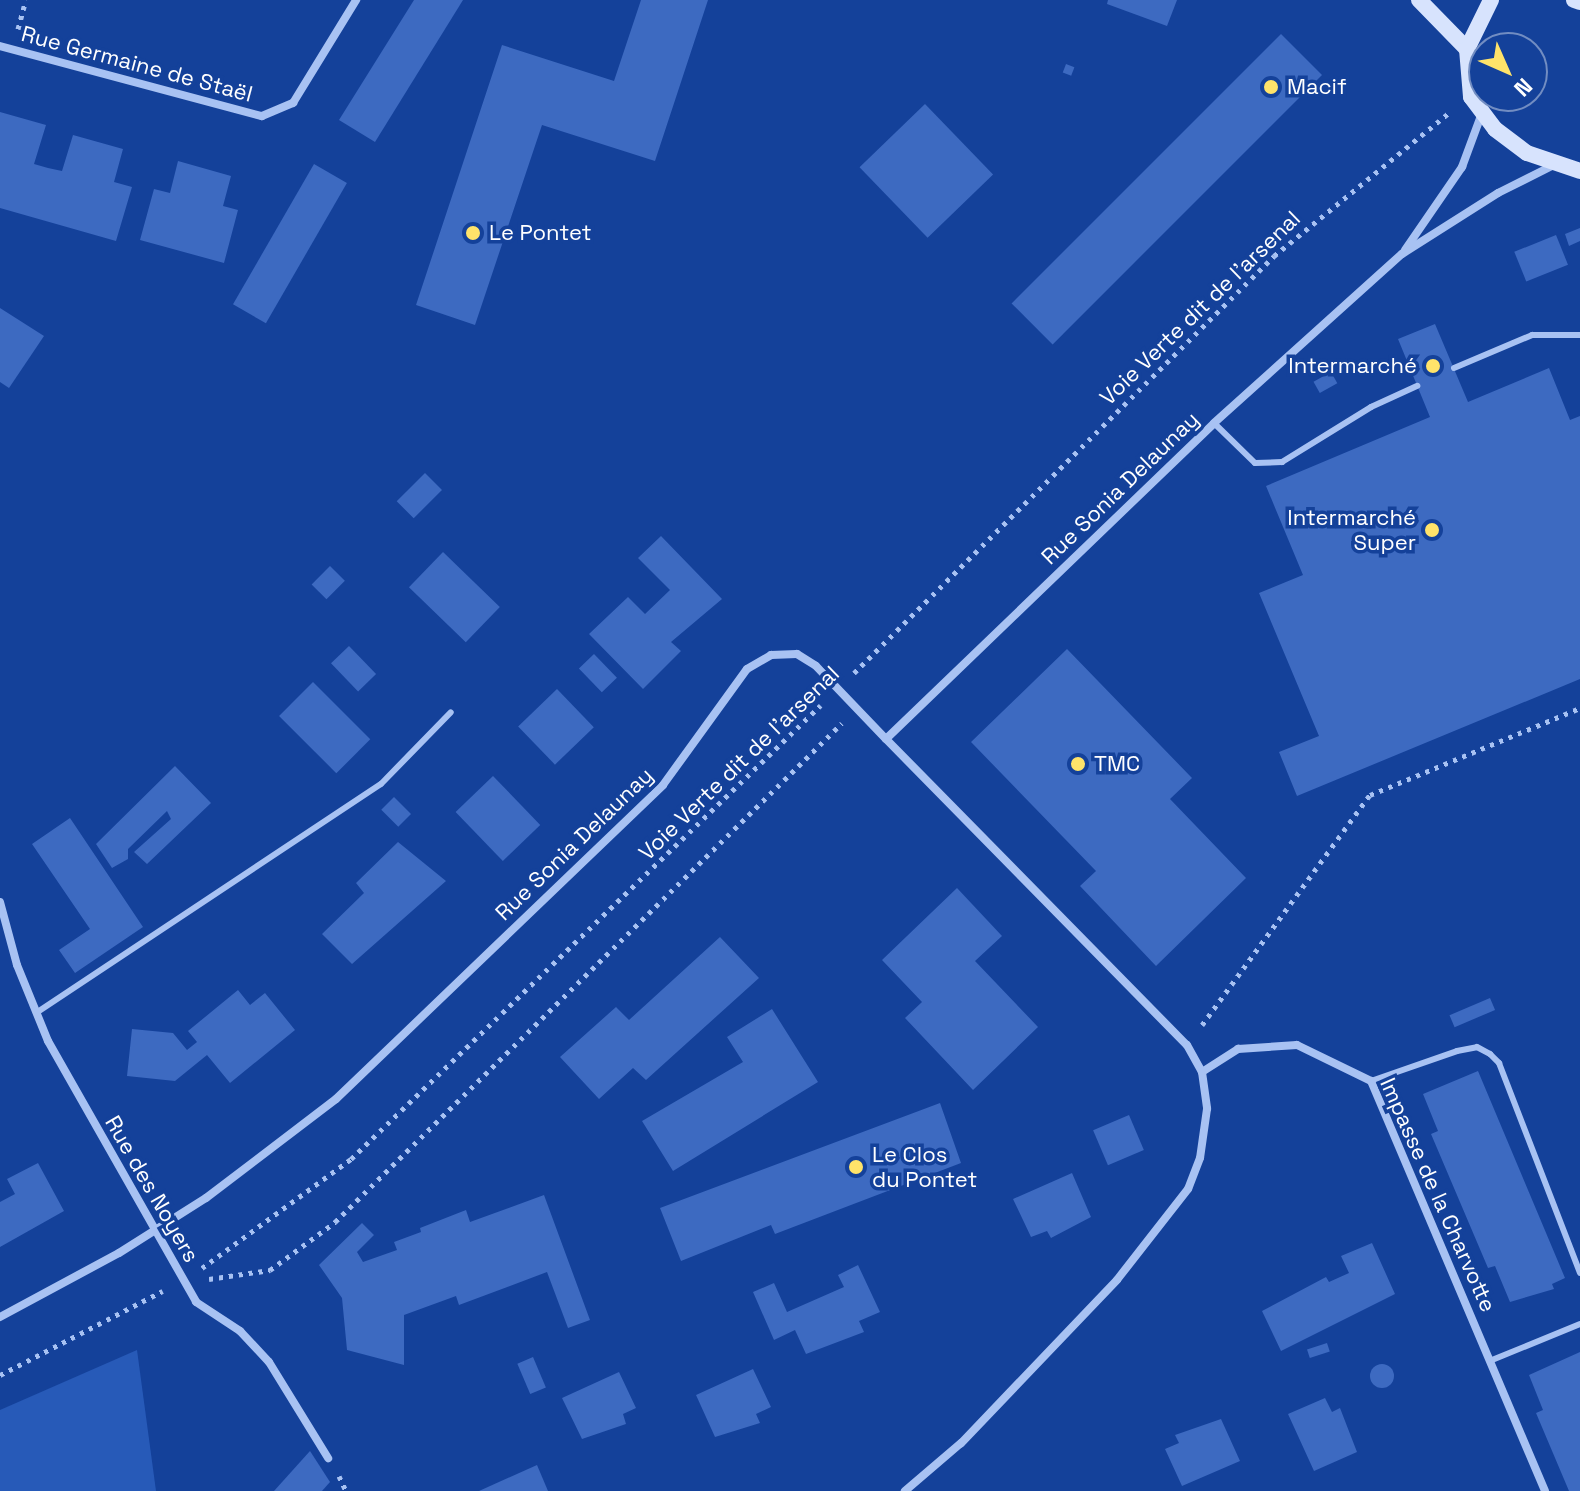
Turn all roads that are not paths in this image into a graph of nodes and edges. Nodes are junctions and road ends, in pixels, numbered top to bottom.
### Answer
1 (1419, 0) edge
2 (1491, 0) edge
3 (354, 3) edge
4 (0, 46) edge
5 (1467, 49) junction
6 (1468, 61) edge
7 (1482, 112) joint
8 (1556, 165) junction
9 (1580, 171) edge
10 (1402, 254) junction
11 (1580, 335) edge
12 (1454, 368) dead end
13 (1417, 386) dead end
14 (1214, 423) junction
15 (451, 712) dead end
16 (886, 739) junction
17 (0, 902) edge
18 (36, 1013) junction
19 (1202, 1072) junction
20 (1371, 1081) junction
21 (156, 1229) junction
22 (1580, 1273) edge
23 (0, 1317) edge
24 (1580, 1324) edge
25 (1492, 1360) junction
26 (328, 1458) dead end
27 (905, 1491) edge
28 (1545, 1491) edge

1 - 5 main road
2 - 5 main road
3 - 4 street, Rue Germaine de Staël
5 - 6 main road
7 - 8 main road
7 - 10 street, Rue Sonia Delaunay
8 - 9 main road
8 - 10 street, Rue Sonia Delaunay
10 - 14 street, Rue Sonia Delaunay
11 - 12 lane
13 - 14 lane
14 - 16 street, Rue Sonia Delaunay
15 - 18 lane
16 - 19 street
16 - 21 street, Rue Sonia Delaunay
17 - 18 street, Rue des Noyers
18 - 21 street, Rue des Noyers
19 - 20 street, Impasse de la Charvotte
19 - 27 street
20 - 22 lane
20 - 25 street, Impasse de la Charvotte
21 - 23 street, Rue Sonia Delaunay
21 - 26 street, Rue des Noyers
24 - 25 lane
25 - 28 street, Impasse de la Charvotte

